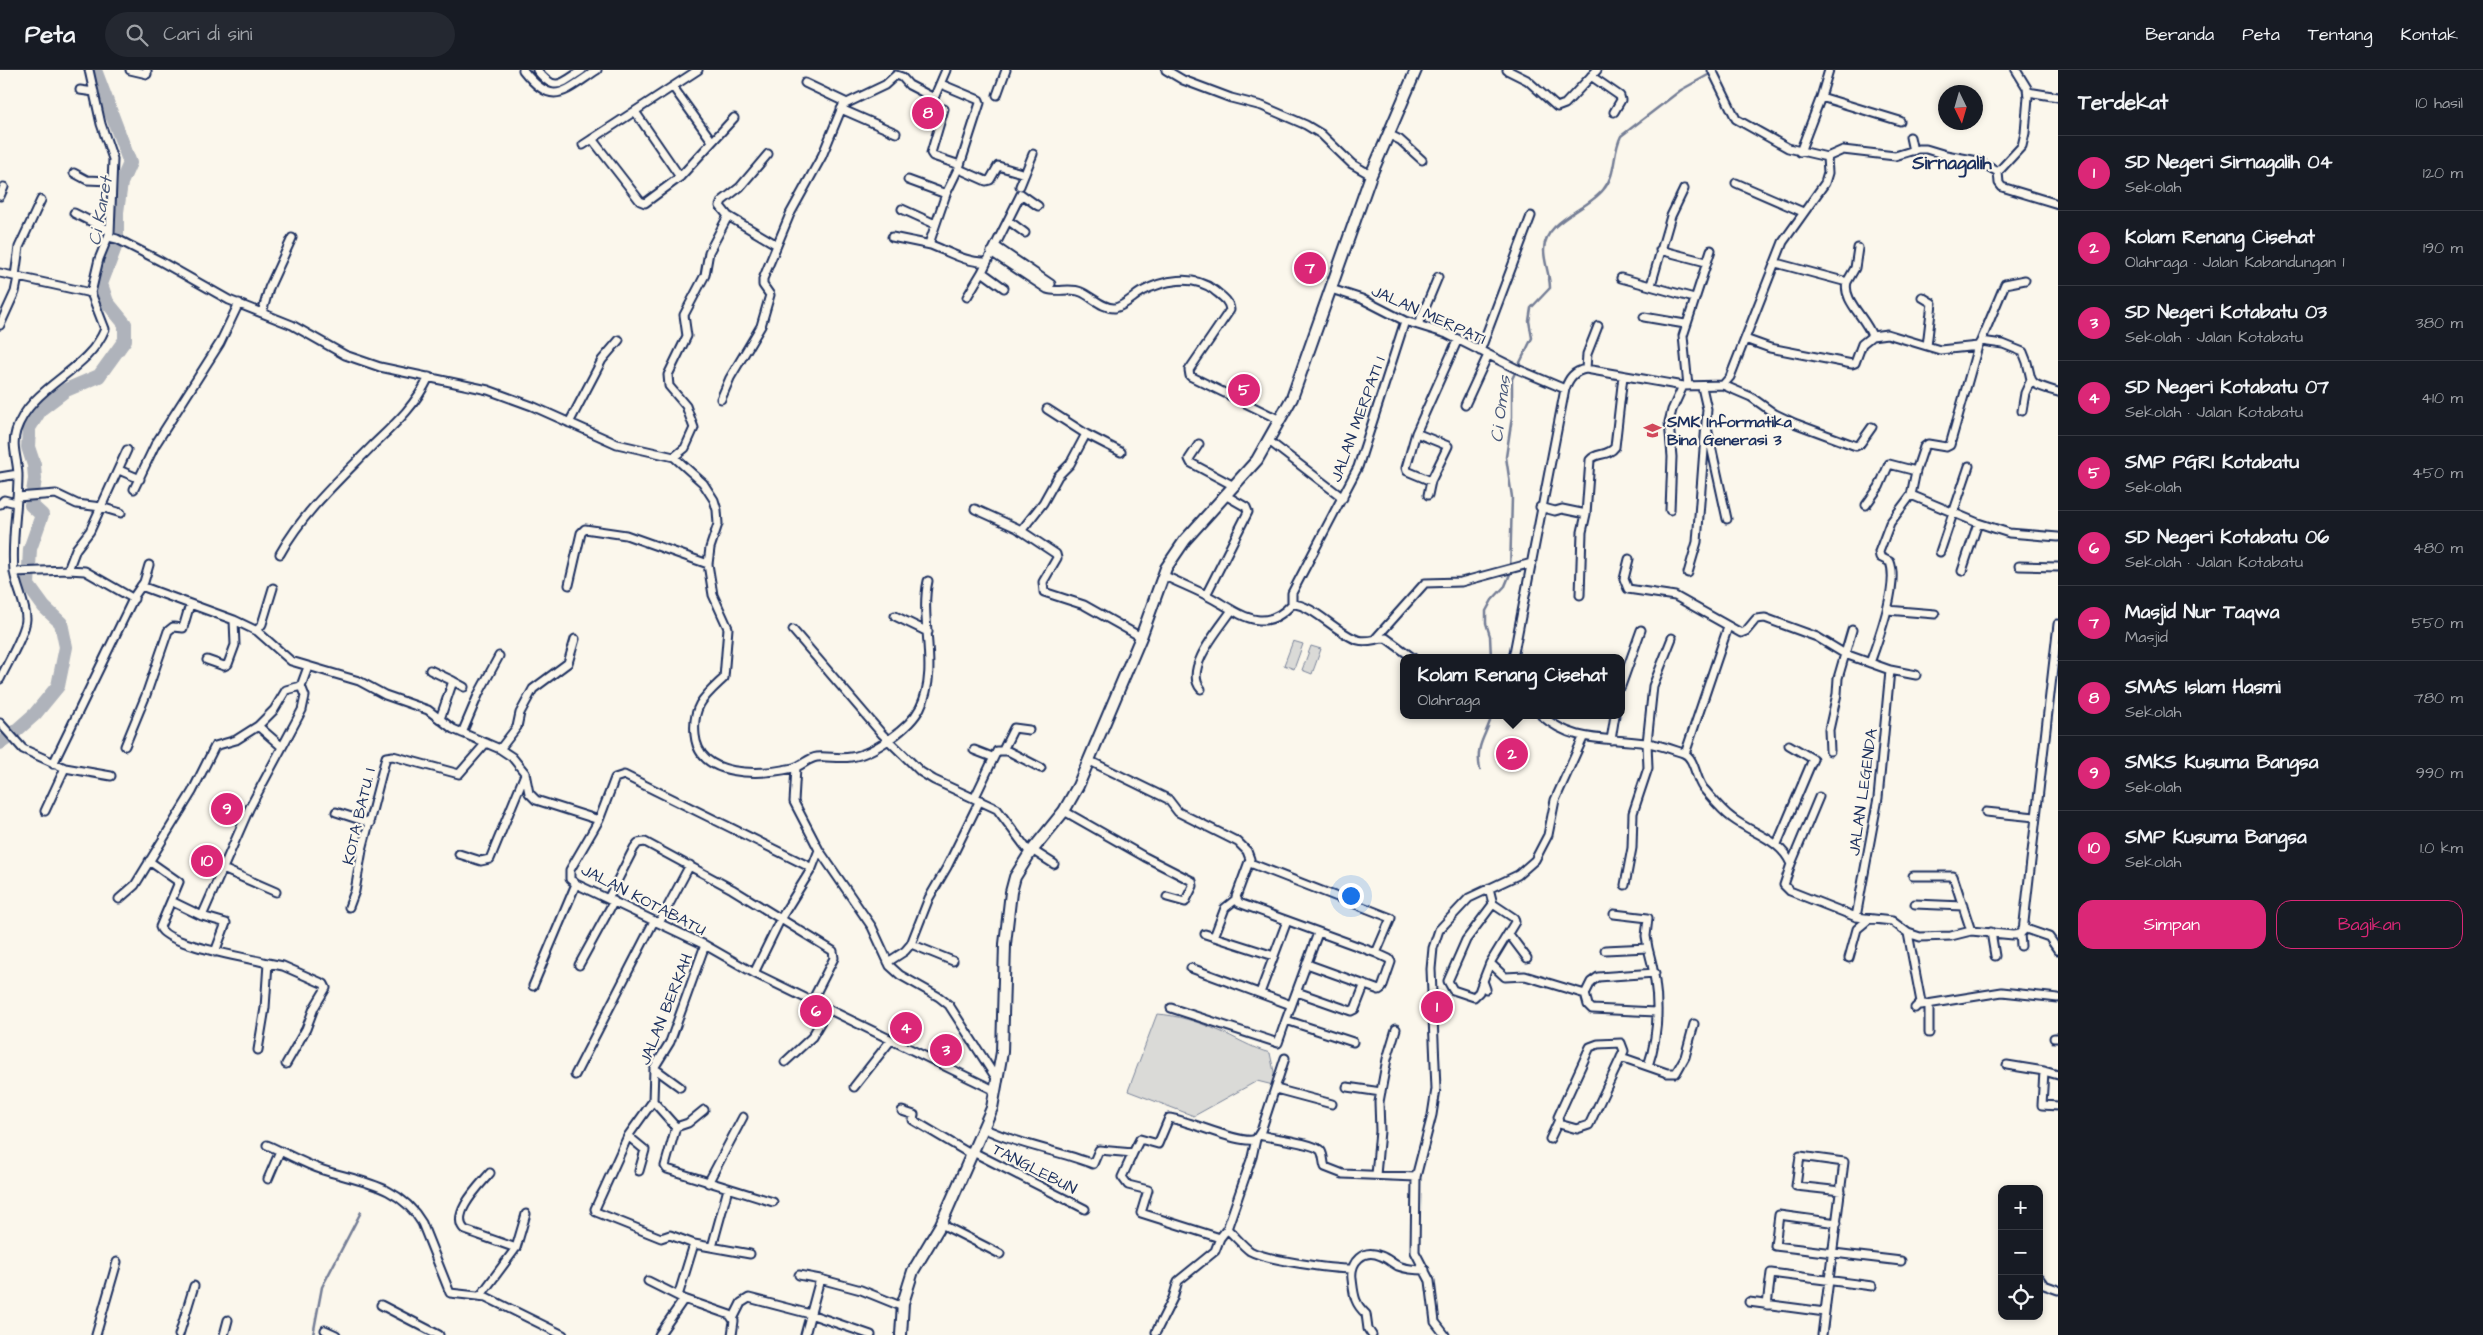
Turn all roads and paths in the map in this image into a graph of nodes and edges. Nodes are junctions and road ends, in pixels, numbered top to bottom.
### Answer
1 (90, 70) edge
2 (130, 70) edge
3 (148, 70) edge
4 (523, 70) edge
5 (537, 70) edge
6 (582, 70) edge
7 (597, 70) edge
8 (698, 70) edge
9 (946, 70) edge
10 (1006, 70) edge
11 (1166, 70) edge
12 (1416, 70) edge
13 (1507, 70) edge
14 (1597, 70) edge
15 (1829, 70) edge
16 (2016, 70) edge
17 (1713, 72) edge
18 (1591, 76) junction
19 (805, 84) dead end
20 (941, 84) junction
21 (674, 86) junction
22 (80, 90) dead end
23 (94, 92) junction
24 (2028, 92) junction
25 (997, 95) dead end
26 (1821, 97) junction
27 (2058, 97) edge
28 (847, 103) junction
29 (841, 109) junction
30 (944, 109) dead end
31 (636, 112) junction
32 (1614, 112) dead end
33 (734, 118) dead end
34 (1900, 121) dead end
35 (896, 133) dead end
36 (1388, 134) junction
37 (1910, 137) dead end
38 (592, 139) junction
39 (712, 141) junction
40 (583, 145) dead end
41 (1913, 151) junction
42 (1800, 152) junction
43 (768, 154) dead end
44 (1033, 154) dead end
45 (1827, 157) junction
46 (1422, 160) dead end
47 (960, 167) junction
48 (1998, 172) junction
49 (74, 173) dead end
50 (1025, 174) junction
51 (1372, 175) junction
52 (680, 177) junction
53 (908, 180) dead end
54 (110, 181) junction
55 (1736, 182) dead end
56 (1020, 186) dead end
57 (4, 187) dead end
58 (1684, 190) dead end
59 (946, 194) junction
60 (0, 196) edge
61 (41, 200) dead end
62 (2058, 204) edge
63 (1038, 206) dead end
64 (902, 209) dead end
65 (1803, 212) junction
66 (74, 213) dead end
67 (728, 216) junction
68 (1531, 216) dead end
69 (1009, 221) junction
70 (935, 224) junction
71 (1025, 233) dead end
72 (109, 234) junction
73 (892, 237) dead end
74 (292, 238) dead end
75 (777, 245) junction
76 (931, 245) junction
77 (1858, 248) dead end
78 (993, 249) junction
79 (1660, 250) junction
80 (1711, 250) dead end
81 (986, 262) junction
82 (1706, 262) junction
83 (1776, 263) junction
84 (982, 272) junction
85 (0, 273) edge
86 (17, 276) junction
87 (1438, 277) dead end
88 (1621, 278) dead end
89 (2025, 280) dead end
90 (1847, 282) junction
91 (1051, 284) dead end
92 (1651, 285) junction
93 (1004, 288) dead end
94 (1331, 289) junction
95 (90, 293) junction
96 (967, 297) dead end
97 (1922, 297) dead end
98 (1694, 298) junction
99 (239, 304) junction
100 (262, 314) junction
101 (1644, 317) dead end
102 (1405, 321) junction
103 (1685, 324) junction
104 (0, 325) edge
105 (1418, 325) junction
106 (1598, 326) dead end
107 (1872, 336) junction
108 (1745, 338) junction
109 (1458, 339) junction
110 (619, 340) dead end
111 (1979, 344) junction
112 (1927, 346) junction
113 (1480, 351) junction
114 (1488, 355) junction
115 (1586, 369) junction
116 (1623, 376) junction
117 (429, 377) junction
118 (2031, 380) junction
119 (1686, 386) junction
120 (1722, 386) junction
121 (1702, 387) junction
122 (1565, 389) junction
123 (2058, 392) edge
124 (720, 399) dead end
125 (1465, 405) dead end
126 (1047, 408) dead end
127 (2022, 411) dead end
128 (1280, 420) junction
129 (569, 423) junction
130 (1706, 423) junction
131 (1872, 427) dead end
132 (1416, 433) junction
133 (1086, 434) junction
134 (1269, 441) junction
135 (1199, 444) dead end
136 (127, 450) dead end
137 (1121, 452) dead end
138 (674, 457) junction
139 (1969, 466) dead end
140 (119, 470) junction
141 (1916, 472) junction
142 (18, 474) junction
143 (0, 477) edge
144 (140, 479) junction
145 (1431, 481) junction
146 (1234, 486) junction
147 (134, 489) dead end
148 (1225, 495) junction
149 (1911, 495) junction
150 (1428, 496) dead end
151 (1343, 498) junction
152 (17, 500) junction
153 (0, 504) edge
154 (1866, 505) dead end
155 (101, 507) junction
156 (1540, 507) junction
157 (975, 509) dead end
158 (1670, 510) dead end
159 (1952, 512) junction
160 (121, 513) dead end
161 (1586, 514) junction
162 (1728, 519) dead end
163 (1978, 523) junction
164 (1021, 531) junction
165 (2058, 537) edge
166 (1940, 552) dead end
167 (280, 554) dead end
168 (1629, 559) dead end
169 (1532, 563) junction
170 (708, 564) junction
171 (149, 565) dead end
172 (2018, 566) dead end
173 (2058, 567) edge
174 (68, 570) junction
175 (1962, 571) dead end
176 (14, 572) junction
177 (1688, 573) dead end
178 (1163, 575) junction
179 (928, 581) dead end
180 (141, 586) junction
181 (569, 586) dead end
182 (273, 588) dead end
183 (1206, 595) junction
184 (1580, 595) dead end
185 (134, 599) junction
186 (190, 604) junction
187 (1292, 604) junction
188 (1232, 610) junction
189 (1888, 610) junction
190 (1935, 614) dead end
191 (895, 616) dead end
192 (234, 620) junction
193 (2058, 624) edge
194 (1728, 627) junction
195 (793, 630) dead end
196 (1641, 630) dead end
197 (1852, 630) dead end
198 (257, 631) junction
199 (928, 632) junction
200 (1141, 637) junction
201 (1376, 638) junction
202 (1672, 638) dead end
203 (575, 639) dead end
204 (1408, 654) edge
205 (1514, 654) edge
206 (1845, 654) junction
207 (500, 656) dead end
208 (207, 660) dead end
209 (4, 663) edge
210 (1870, 663) junction
211 (308, 668) junction
212 (430, 670) dead end
213 (1890, 670) junction
214 (1625, 675) edge
215 (1916, 675) dead end
216 (0, 679) edge
217 (453, 681) junction
218 (300, 686) junction
219 (464, 687) dead end
220 (1201, 689) dead end
221 (440, 719) junction
222 (1547, 719) edge
223 (1614, 719) edge
224 (0, 723) edge
225 (258, 726) junction
226 (1030, 730) dead end
227 (462, 733) junction
228 (1583, 738) junction
229 (888, 740) junction
230 (1611, 740) junction
231 (486, 743) junction
232 (1648, 743) junction
233 (1789, 745) dead end
234 (125, 746) dead end
235 (281, 746) junction
236 (500, 749) junction
237 (974, 750) dead end
238 (1003, 750) junction
239 (1830, 751) dead end
240 (1685, 754) junction
241 (992, 757) junction
242 (1090, 761) junction
243 (53, 764) junction
244 (796, 767) junction
245 (66, 768) junction
246 (1040, 768) dead end
247 (525, 773) junction
248 (111, 776) dead end
249 (1818, 797) dead end
250 (978, 799) junction
251 (45, 811) dead end
252 (1064, 811) junction
253 (336, 812) dead end
254 (1986, 812) dead end
255 (2035, 817) junction
256 (599, 820) junction
257 (370, 823) junction
258 (1777, 844) junction
259 (820, 850) junction
260 (1031, 852) junction
261 (459, 854) dead end
262 (150, 861) junction
263 (1250, 863) junction
264 (1054, 864) dead end
265 (1791, 864) junction
266 (690, 865) junction
267 (812, 868) junction
268 (223, 869) junction
269 (1913, 876) dead end
270 (576, 884) junction
271 (1625, 885) dead end
272 (1489, 888) junction
273 (276, 892) dead end
274 (1167, 897) dead end
275 (119, 899) dead end
276 (611, 900) junction
277 (1235, 900) junction
278 (171, 901) junction
279 (1493, 904) junction
280 (1915, 904) dead end
281 (1963, 906) junction
282 (349, 907) dead end
283 (1614, 914) dead end
284 (202, 916) junction
285 (1856, 917) junction
286 (781, 918) junction
287 (1869, 919) junction
288 (1287, 921) junction
289 (657, 922) junction
290 (1972, 931) junction
291 (2022, 931) junction
292 (1991, 932) junction
293 (1318, 933) junction
294 (1908, 933) junction
295 (1205, 934) dead end
296 (1510, 934) junction
297 (1214, 937) junction
298 (911, 944) junction
299 (705, 945) junction
300 (2021, 946) dead end
301 (1648, 948) junction
302 (1605, 950) dead end
303 (2058, 950) edge
304 (215, 952) junction
305 (1376, 953) junction
306 (1274, 956) junction
307 (1995, 956) dead end
308 (1527, 958) dead end
309 (1849, 958) dead end
310 (954, 960) dead end
311 (888, 962) junction
312 (268, 963) junction
313 (1490, 963) junction
314 (1307, 964) junction
315 (579, 965) dead end
316 (1191, 968) dead end
317 (754, 973) junction
318 (1655, 973) junction
319 (1482, 981) junction
320 (533, 986) dead end
321 (1364, 986) junction
322 (1486, 989) dead end
323 (1297, 992) junction
324 (1260, 993) junction
325 (1585, 994) junction
326 (2058, 998) edge
327 (812, 1001) junction
328 (1291, 1005) junction
329 (1922, 1006) junction
330 (1170, 1008) dead end
331 (828, 1009) junction
332 (1656, 1012) junction
333 (1286, 1020) junction
334 (1694, 1024) dead end
335 (1396, 1029) dead end
336 (1929, 1033) dead end
337 (891, 1040) junction
338 (1353, 1042) dead end
339 (258, 1050) dead end
340 (1285, 1058) dead end
341 (1621, 1058) junction
342 (785, 1062) dead end
343 (286, 1064) dead end
344 (1648, 1066) junction
345 (2007, 1066) dead end
346 (654, 1068) junction
347 (2044, 1071) junction
348 (575, 1075) dead end
349 (2058, 1075) edge
350 (997, 1086) junction
351 (680, 1087) dead end
352 (854, 1087) dead end
353 (1347, 1087) dead end
354 (1276, 1089) junction
355 (1381, 1092) junction
356 (653, 1101) junction
357 (1332, 1104) dead end
358 (2058, 1106) edge
359 (704, 1110) dead end
360 (902, 1111) dead end
361 (743, 1116) dead end
362 (1558, 1122) junction
363 (676, 1127) junction
364 (983, 1128) junction
365 (628, 1136) junction
366 (1257, 1137) junction
367 (1550, 1139) dead end
368 (267, 1145) dead end
369 (280, 1151) junction
370 (1133, 1153) junction
371 (972, 1154) junction
372 (639, 1171) dead end
373 (490, 1173) dead end
374 (1376, 1176) junction
375 (1416, 1176) junction
376 (268, 1178) dead end
377 (708, 1183) junction
378 (728, 1189) junction
379 (1841, 1191) junction
380 (773, 1202) dead end
381 (1085, 1209) dead end
382 (526, 1214) dead end
383 (1837, 1223) junction
384 (941, 1224) junction
385 (1227, 1229) junction
386 (1220, 1238) junction
387 (694, 1244) junction
388 (712, 1247) junction
389 (516, 1248) junction
390 (1833, 1253) junction
391 (750, 1254) dead end
392 (1000, 1254) dead end
393 (1901, 1261) dead end
394 (117, 1262) dead end
395 (1351, 1269) junction
396 (1426, 1270) junction
397 (799, 1275) dead end
398 (820, 1279) junction
399 (648, 1280) dead end
400 (1829, 1281) junction
401 (2043, 1284) edge
402 (194, 1286) dead end
403 (1872, 1286) dead end
404 (2058, 1290) edge
405 (481, 1295) junction
406 (681, 1298) junction
407 (1749, 1302) dead end
408 (1767, 1304) junction
409 (381, 1305) dead end
410 (903, 1307) junction
411 (1825, 1312) junction
412 (810, 1314) junction
413 (733, 1319) junction
414 (228, 1320) dead end
415 (325, 1330) dead end
416 (550, 1332) edge
417 (1156, 1332) dead end
418 (96, 1335) edge
419 (179, 1335) edge
420 (224, 1335) edge
421 (336, 1335) edge
422 (439, 1335) edge
423 (562, 1335) edge
424 (659, 1335) edge
425 (732, 1335) edge
426 (805, 1335) edge
427 (870, 1335) edge
428 (901, 1335) edge
429 (1372, 1335) edge
430 (1444, 1335) edge
431 (1822, 1335) edge

1 - 23 street
2 - 3 street
4 - 7 street
5 - 6 street
8 - 21 street
9 - 20 street
10 - 25 street
11 - 51 street
12 - 36 main road
13 - 18 street
14 - 18 street
15 - 26 street
16 - 24 street
17 - 42 street
18 - 32 street
19 - 28 street
20 - 28 street
20 - 47 street
21 - 31 street
21 - 39 street
22 - 23 street
23 - 54 street
24 - 27 street
24 - 48 street
26 - 34 street
26 - 42 street
28 - 29 street
29 - 35 street
29 - 75 street
30 - 47 street
31 - 38 street
31 - 52 street
33 - 39 street
36 - 46 street
36 - 51 main road
37 - 41 street
38 - 40 street
38 - 52 street
39 - 52 street
41 - 45 street
41 - 48 street
42 - 45 street
43 - 67 street
44 - 50 street
45 - 65 street
47 - 50 street
47 - 59 street
48 - 62 street
49 - 54 street
50 - 56 street
51 - 94 main road
53 - 59 street
54 - 72 street
55 - 65 street
57 - 60 street
58 - 79 street
59 - 70 street
61 - 86 street
63 - 69 street
64 - 70 street
65 - 83 street
66 - 72 street
67 - 75 street
67 - 138 street
68 - 113 street
69 - 71 street
69 - 78 street
70 - 76 street
72 - 95 street
72 - 99 street
73 - 76 street
74 - 100 street
75 - 124 street
76 - 81 street
77 - 90 street
78 - 81 street
78 - 91 street
78 - 128 street
79 - 82 street
79 - 92 street
80 - 82 street
81 - 84 street
82 - 98 street
83 - 90 street
83 - 108 street
84 - 93 street
84 - 96 street
85 - 86 street
86 - 95 street
86 - 104 street
87 - 105 street
88 - 92 street
89 - 111 street
90 - 107 street
92 - 98 street
94 - 102 street, JALAN MERPATI
94 - 128 main road
95 - 142 street
97 - 112 street
98 - 103 street
99 - 100 street
99 - 144 street
100 - 117 street
101 - 103 street
102 - 105 street, JALAN MERPATI
102 - 151 street, JALAN MERPATI 1
103 - 119 street
105 - 109 street, JALAN MERPATI
106 - 115 street
107 - 108 street
107 - 112 street
108 - 120 street
109 - 113 street, JALAN MERPATI
109 - 132 street
110 - 129 street
111 - 112 street
111 - 118 street
111 - 141 street
113 - 114 street, JALAN MERPATI
114 - 122 street, JALAN MERPATI
114 - 125 street
115 - 116 street
115 - 122 street
116 - 119 street
116 - 161 street
117 - 129 street
117 - 167 street
118 - 123 street
118 - 127 street
119 - 121 street
119 - 158 street
120 - 121 street
120 - 131 street
121 - 130 street
122 - 156 street
126 - 133 street
128 - 134 main road
129 - 138 street
130 - 162 street
130 - 177 street
132 - 145 street
132 - 145 street
133 - 137 street
133 - 164 street
134 - 146 main road
134 - 151 street
135 - 146 street
136 - 140 street
138 - 170 street
139 - 159 street
140 - 144 street
140 - 155 street
141 - 149 street
141 - 154 street
142 - 143 street
142 - 152 street
144 - 147 street
145 - 150 street
146 - 148 main road
148 - 178 main road
148 - 183 street
149 - 159 street
149 - 189 street
151 - 187 street, JALAN MERPATI 1
152 - 153 street
152 - 155 street
152 - 176 street
155 - 160 street
155 - 174 street
156 - 161 street
156 - 169 street
157 - 164 street
159 - 163 street
159 - 166 street
161 - 184 street
163 - 165 street
163 - 175 street
164 - 200 street
168 - 194 street
169 - 201 street
169 - 205 street
170 - 181 street
170 - 244 street
171 - 180 street
172 - 173 street
174 - 176 street
174 - 185 street
176 - 209 street
178 - 183 street
178 - 200 main road
179 - 199 street
180 - 185 street
180 - 186 street
182 - 198 street
183 - 188 street
185 - 243 street
186 - 192 street
186 - 234 street
187 - 188 street
187 - 201 street
188 - 220 street
189 - 190 street
189 - 210 street
191 - 199 street
192 - 198 street
192 - 208 street
193 - 255 street
194 - 206 street
194 - 240 street
195 - 229 street
196 - 214 street
197 - 206 street
198 - 211 street
199 - 229 street
200 - 242 main road
201 - 204 street
202 - 232 street
203 - 236 street
206 - 210 street
206 - 239 street
207 - 227 street
209 - 216 street
210 - 213 street
211 - 218 street
211 - 221 street
212 - 217 street
213 - 215 street
213 - 285 street, JALAN LEGENDA
217 - 219 street
217 - 221 street
218 - 225 street
218 - 235 street
221 - 227 street
222 - 228 street
223 - 230 street
224 - 243 street
225 - 235 street
225 - 262 street
226 - 238 street
227 - 231 street
228 - 230 street
228 - 272 street
229 - 244 street
229 - 250 street
230 - 232 street
231 - 236 street
231 - 257 street, KOTA BATU. I
232 - 240 street
232 - 271 street
233 - 258 street
235 - 268 street
236 - 247 street
237 - 241 street
238 - 241 street
238 - 246 street
240 - 258 street
241 - 250 street
242 - 252 main road
242 - 263 street
243 - 245 street
244 - 259 street
245 - 248 street
245 - 251 street
247 - 256 street
247 - 261 street
249 - 265 street
250 - 260 street
250 - 298 street
252 - 260 main road
252 - 274 street
253 - 257 street
254 - 255 street
255 - 291 street
256 - 267 street
256 - 270 street, JALAN KOTABATU
257 - 282 street, KOTA BATU. I
258 - 265 street
259 - 267 street
259 - 311 street
260 - 264 street
260 - 350 main road
262 - 275 street
262 - 278 street
263 - 277 street
263 - 305 street
265 - 285 street
266 - 276 street
266 - 286 street
266 - 289 street
267 - 286 street
268 - 273 street
268 - 284 street
269 - 281 street
270 - 276 street, JALAN KOTABATU
270 - 320 street
272 - 279 street
272 - 375 street
276 - 289 street, JALAN KOTABATU
276 - 315 street
277 - 288 street
277 - 297 street
278 - 284 street
278 - 304 street
279 - 296 street
279 - 319 street
280 - 281 street
281 - 290 street
283 - 301 street
284 - 304 street
285 - 287 street
286 - 317 street
286 - 327 street
287 - 294 street
287 - 309 street
288 - 293 street
288 - 306 street
289 - 299 street, JALAN KOTABATU
289 - 348 street
290 - 292 street
290 - 294 street
291 - 292 street
291 - 300 street
291 - 303 street
292 - 307 street
293 - 305 street
293 - 314 street
294 - 329 street
295 - 297 street
296 - 308 street
296 - 313 street
297 - 306 street
298 - 310 street
298 - 311 street
299 - 317 street, JALAN KOTABATU
299 - 346 street, JALAN BERKAH
301 - 302 street
301 - 318 street
304 - 312 street
305 - 321 street
306 - 324 street
311 - 350 street
312 - 339 street
312 - 343 street
313 - 319 street
313 - 325 street
314 - 321 street
314 - 323 street
316 - 324 street
317 - 327 street, JALAN KOTABATU
318 - 325 street
318 - 332 street
319 - 322 street
321 - 323 street
323 - 328 street
324 - 328 street
325 - 332 street
326 - 329 street
327 - 331 street, JALAN KOTABATU
328 - 333 street
329 - 336 street
330 - 333 street
331 - 337 street, JALAN KOTABATU
331 - 342 street
332 - 344 street
333 - 338 street
334 - 344 street
335 - 355 street
337 - 350 street, JALAN KOTABATU
337 - 352 street
340 - 354 street
341 - 344 street
341 - 362 street
341 - 362 street
345 - 347 street
346 - 351 street
346 - 356 street, JALAN BERKAH
347 - 349 street
347 - 358 street
350 - 364 main road
353 - 355 street
354 - 357 street
354 - 366 street
355 - 374 street
356 - 363 street
356 - 365 street
359 - 363 street
360 - 371 street, TANGLEBUN
361 - 377 street
362 - 367 street
363 - 377 street
364 - 370 street
364 - 371 main road
365 - 372 street
365 - 387 street
366 - 370 street
366 - 374 street
366 - 385 street
368 - 369 street
369 - 376 street
369 - 405 street
370 - 386 street
371 - 381 street, TANGLEBUN
371 - 384 main road
373 - 389 street
374 - 375 street
375 - 396 street
377 - 378 street
378 - 380 street
378 - 388 street
379 - 379 street
379 - 383 street
382 - 389 street
383 - 390 street
383 - 390 street
384 - 392 street
384 - 410 main road
385 - 386 street
385 - 395 street
386 - 417 street
387 - 388 street
387 - 406 street
388 - 391 street
389 - 405 street
390 - 393 street
390 - 400 street
394 - 418 street
395 - 396 street
395 - 429 street
396 - 430 street
397 - 398 street
398 - 410 street
398 - 412 street
399 - 406 street
400 - 403 street
400 - 408 street
400 - 411 street
401 - 404 street
402 - 419 street
405 - 416 street
406 - 413 street
406 - 424 street
407 - 408 street
408 - 411 street
409 - 422 street
410 - 428 main road
411 - 431 street
412 - 413 street
412 - 426 street
412 - 427 street
413 - 425 street
414 - 420 street
415 - 421 street
416 - 423 street

